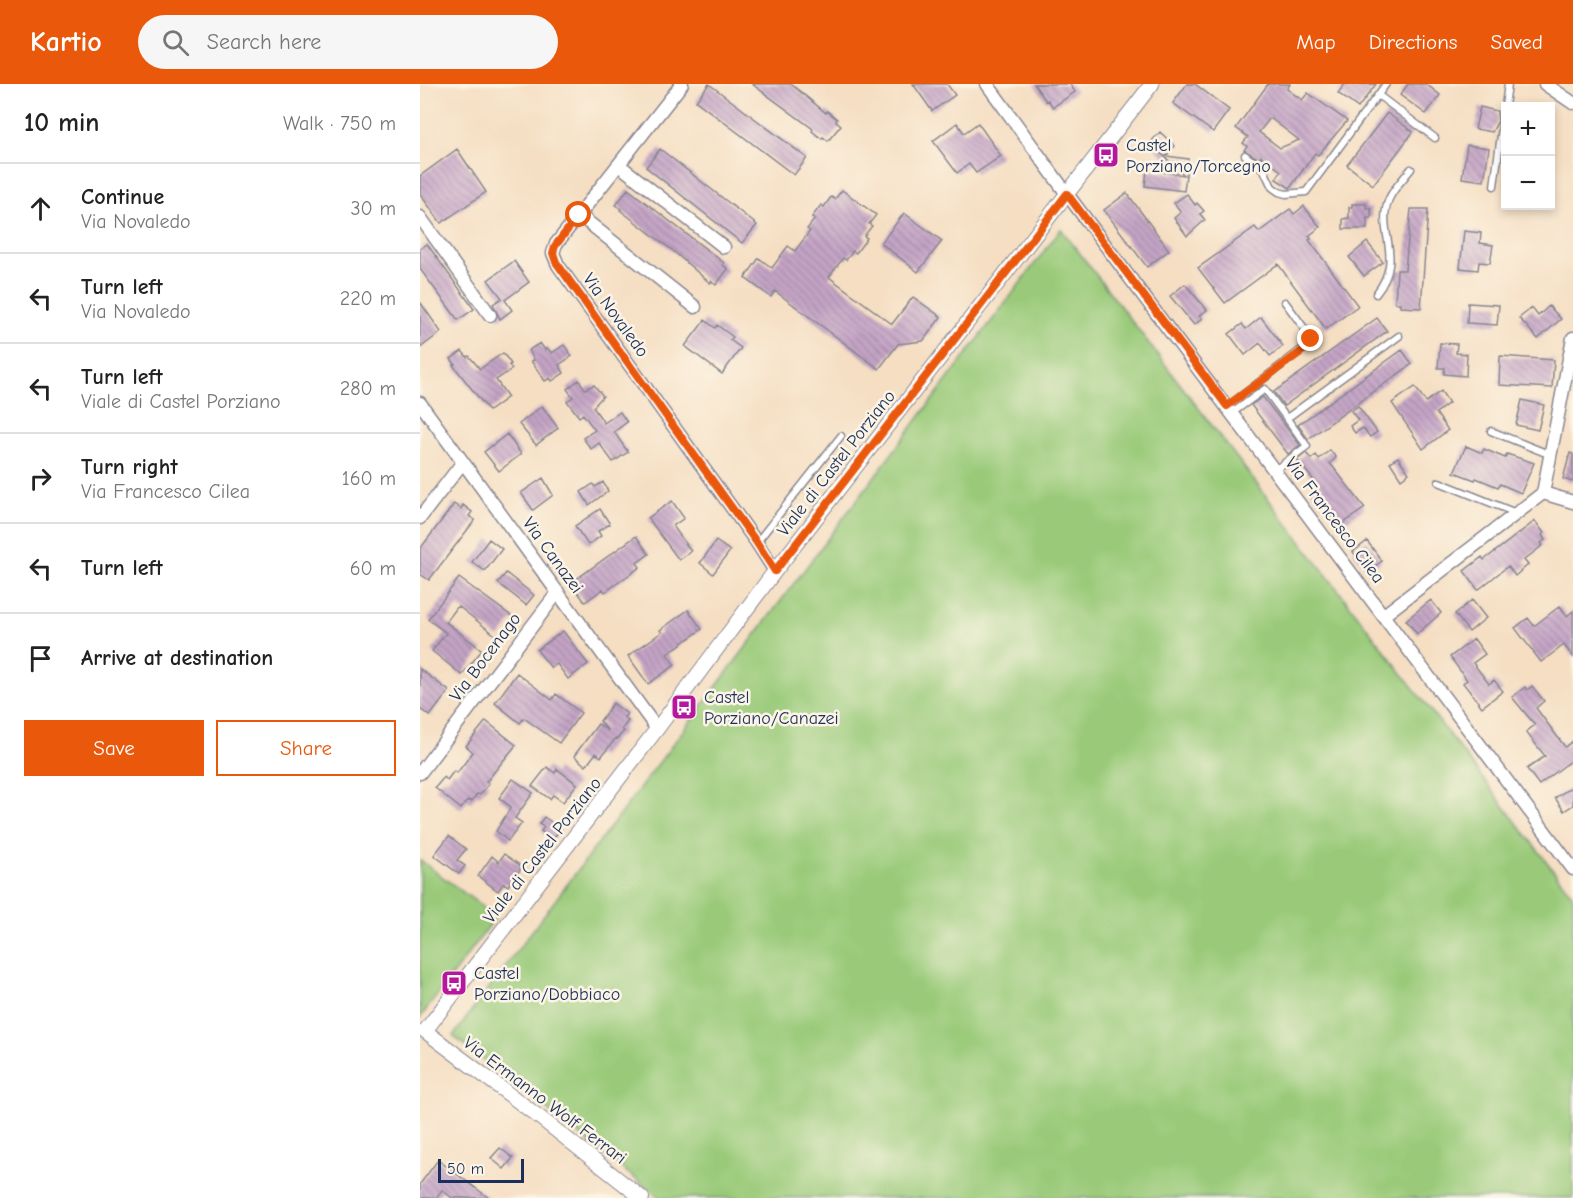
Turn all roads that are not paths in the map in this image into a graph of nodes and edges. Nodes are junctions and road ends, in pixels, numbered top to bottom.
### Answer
1 (682, 84) edge
2 (987, 84) edge
3 (1152, 84) edge
4 (1386, 84) edge
5 (1508, 84) edge
6 (1545, 84) edge
7 (1378, 95) junction
8 (1573, 103) edge
9 (1435, 138) dead end
10 (1245, 155) dead end
11 (619, 165) junction
12 (1411, 169) dead end
13 (1494, 186) dead end
14 (1067, 194) junction
15 (579, 215) junction
16 (420, 217) edge
17 (724, 247) dead end
18 (1376, 294) dead end
19 (1285, 302) dead end
20 (695, 307) dead end
21 (490, 315) dead end
22 (1399, 336) dead end
23 (1573, 338) edge
24 (420, 403) edge
25 (1229, 410) junction
26 (1287, 418) junction
27 (1491, 431) dead end
28 (841, 436) dead end
29 (1551, 456) junction
30 (463, 462) junction
31 (1275, 470) junction
32 (1439, 482) dead end
33 (1543, 493) junction
34 (1573, 502) edge
35 (1517, 513) junction
36 (420, 518) edge
37 (757, 543) junction
38 (775, 571) junction
39 (558, 592) junction
40 (1384, 615) junction
41 (657, 729) junction
42 (420, 773) edge
43 (1573, 869) edge
44 (422, 1032) edge
45 (642, 1198) edge

1 - 11 street, Via Novaledo
2 - 14 street, Via Francesco Cilea
3 - 14 street, Viale di Castel Porziano
4 - 7 lane
5 - 13 lane
6 - 8 street
7 - 9 lane
7 - 10 lane
11 - 15 street, Via Novaledo
11 - 17 street
12 - 18 lane
14 - 25 street, Via Francesco Cilea
14 - 38 street, Viale di Castel Porziano
15 - 20 street
15 - 37 street, Via Novaledo
16 - 21 street
19 - 25 lane
22 - 26 lane
23 - 29 street
24 - 30 street, Via Canazei
25 - 26 lane
25 - 31 street, Via Francesco Cilea
26 - 31 lane
27 - 29 lane
28 - 37 lane
29 - 33 street
30 - 36 street
30 - 39 street, Via Canazei
31 - 40 street, Via Francesco Cilea
32 - 35 lane
33 - 34 street
33 - 35 street
35 - 40 street
37 - 38 street, Via Novaledo
38 - 41 street, Viale di Castel Porziano
39 - 41 street, Via Canazei
39 - 42 street, Via Bocenago
40 - 43 street, Via Francesco Cilea
41 - 44 street, Viale di Castel Porziano
44 - 45 street, Via Ermanno Wolf Ferrari

